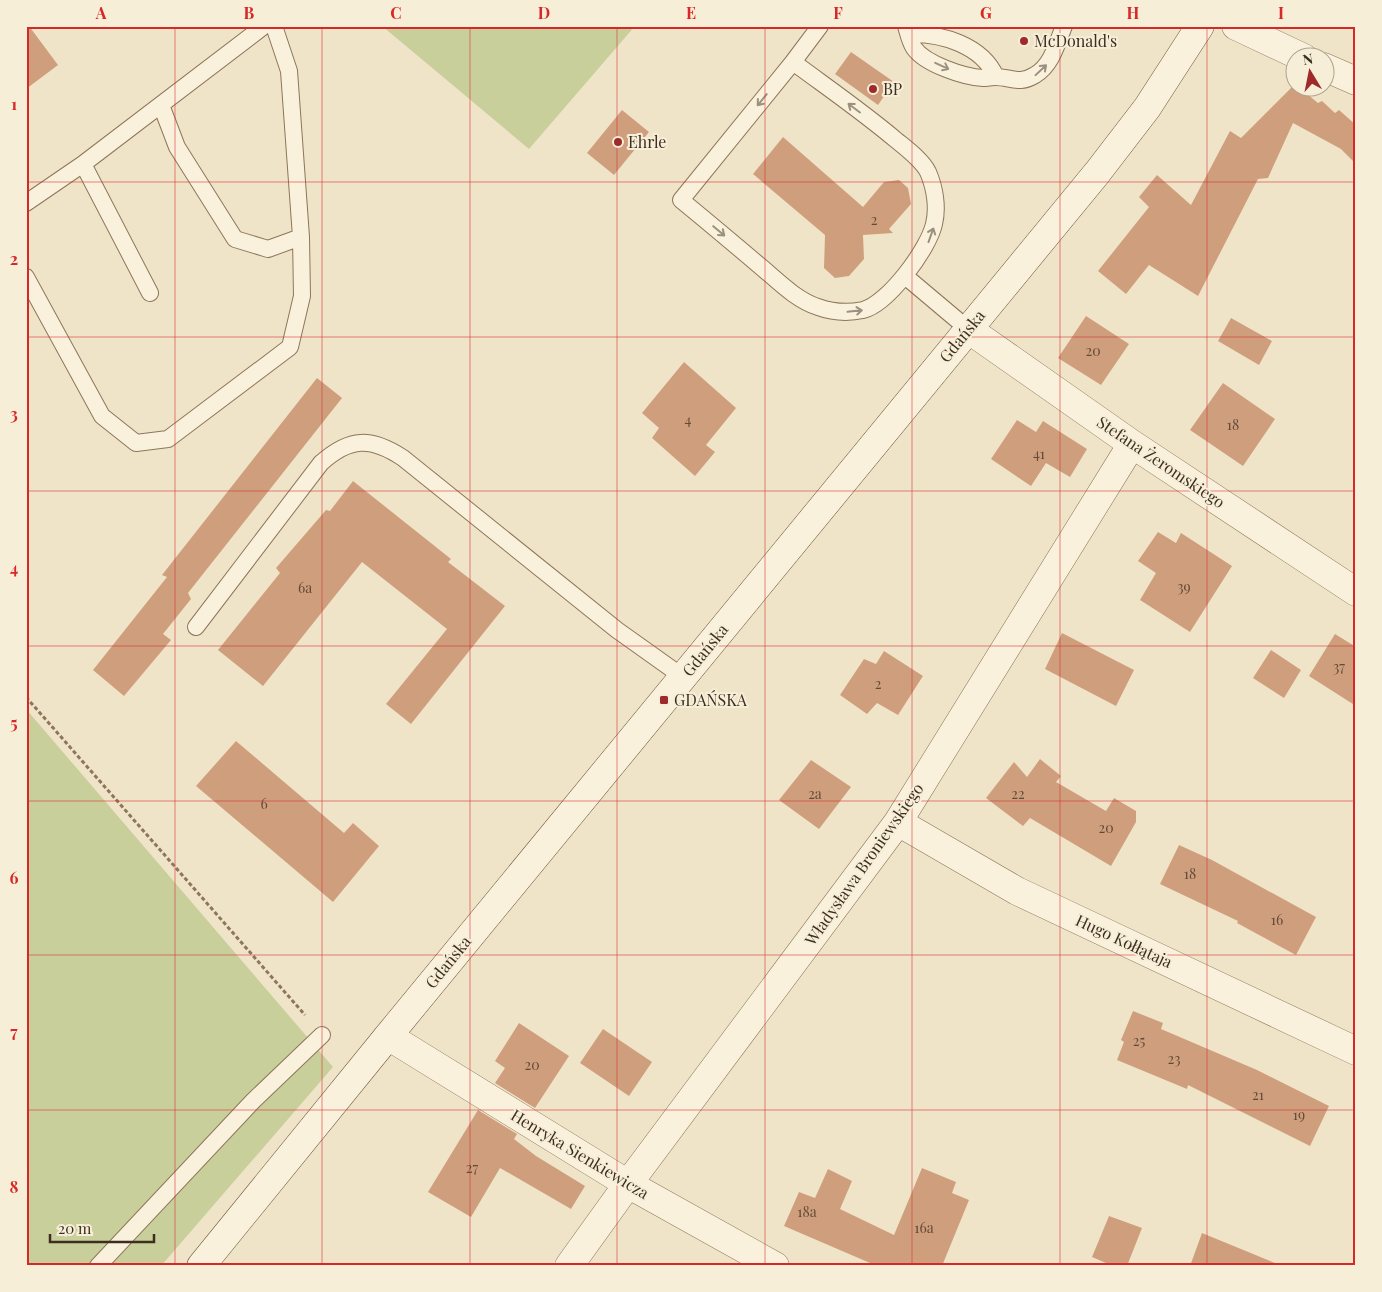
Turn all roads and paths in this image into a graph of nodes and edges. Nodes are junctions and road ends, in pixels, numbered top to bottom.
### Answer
1 (264, 26) edge
2 (274, 26) edge
3 (820, 26) edge
4 (1064, 26) edge
5 (1200, 26) edge
6 (1236, 26) edge
7 (907, 30) edge
8 (1284, 49) edge
9 (793, 62) junction
10 (1334, 71) edge
11 (996, 77) junction
12 (1356, 81) edge
13 (162, 105) junction
14 (83, 164) junction
15 (26, 203) edge
16 (301, 237) junction
17 (905, 276) junction
18 (26, 277) edge
19 (150, 293) dead end
20 (968, 329) junction
21 (1132, 444) junction
22 (1356, 592) edge
23 (196, 627) dead end
24 (683, 677) junction
25 (26, 697) edge
26 (898, 822) junction
27 (322, 1034) joint
28 (388, 1036) junction
29 (1356, 1051) edge
30 (628, 1184) junction
31 (98, 1266) edge
32 (201, 1266) edge
33 (569, 1266) edge
34 (775, 1266) edge

1 - 13 lane
2 - 16 lane
3 - 9 lane
11 -> 4 lane
5 - 20 street, Gdańska
6 - 8 street
7 - 11 lane
7 -> 11 lane
17 -> 9 lane
9 -> 17 lane
10 - 12 street
13 - 14 lane
13 - 16 lane
14 - 15 lane
14 - 19 lane
16 - 18 lane
17 - 20 lane
20 - 21 street, Stefana Żeromskiego
20 - 24 street, Gdańska
21 - 22 street, Stefana Żeromskiego
21 - 26 street, Władysława Broniewskiego
23 - 24 lane
24 - 28 street, Gdańska
25 - 27 path
26 - 29 street, Hugo Kołłątaja
26 - 30 street, Władysława Broniewskiego
27 - 31 lane
28 - 30 street, Henryka Sienkiewicza
28 - 32 street, Gdańska
30 - 33 street, Władysława Broniewskiego
30 - 34 street, Henryka Sienkiewicza

